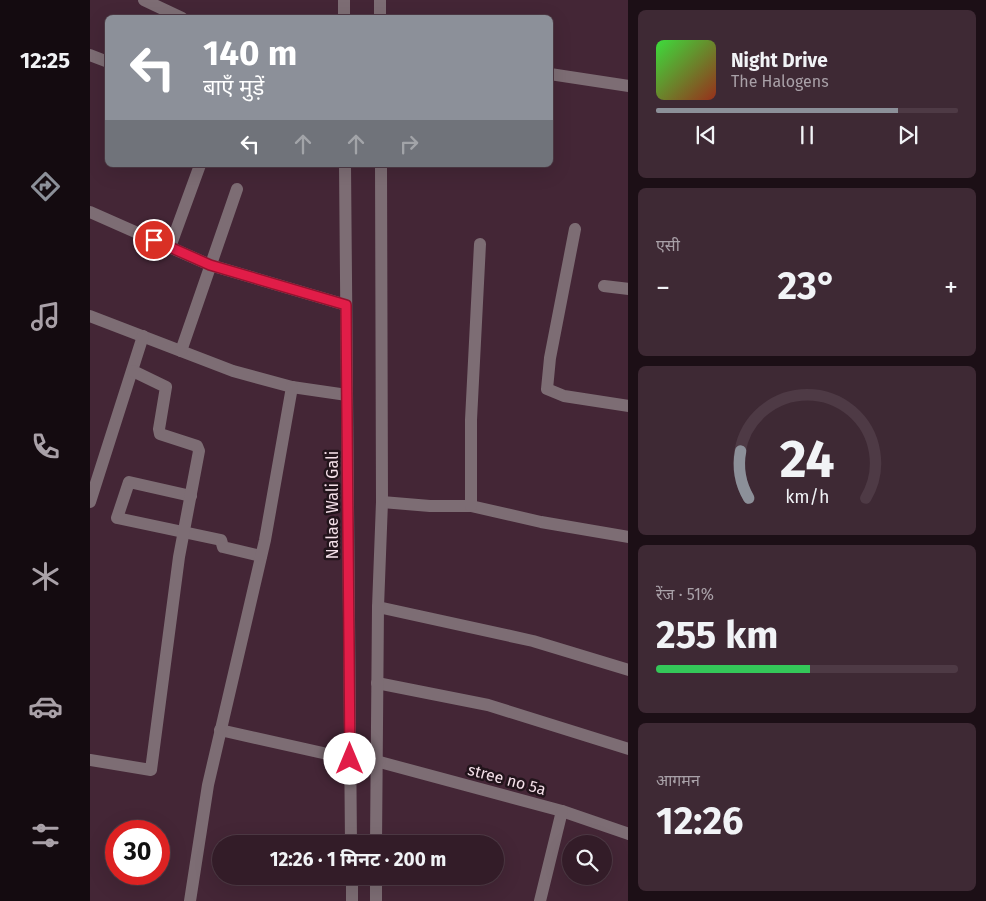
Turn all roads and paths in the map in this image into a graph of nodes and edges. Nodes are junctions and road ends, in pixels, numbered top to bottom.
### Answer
1 (144, 0) edge
2 (344, 0) edge
3 (380, 0) edge
4 (176, 15) edge
5 (344, 15) edge
6 (380, 15) edge
7 (90, 55) edge
8 (105, 61) edge
9 (553, 74) edge
10 (628, 86) edge
11 (199, 167) edge
12 (345, 167) edge
13 (380, 167) edge
14 (237, 189) dead end
15 (90, 212) edge
16 (575, 229) dead end
17 (480, 244) dead end
18 (170, 247) junction
19 (210, 265) junction
20 (604, 286) dead end
21 (628, 289) edge
22 (346, 305) junction
23 (90, 316) edge
24 (143, 336) junction
25 (181, 351) junction
26 (133, 371) junction
27 (292, 387) junction
28 (347, 395) junction
29 (628, 406) edge
30 (191, 496) junction
31 (90, 502) edge
32 (382, 502) junction
33 (471, 506) junction
34 (183, 533) junction
35 (628, 537) edge
36 (261, 556) junction
37 (378, 607) junction
38 (628, 670) edge
39 (377, 683) junction
40 (220, 730) junction
41 (628, 749) edge
42 (350, 759) junction
43 (90, 760) edge
44 (376, 761) junction
45 (562, 810) junction
46 (628, 834) edge
47 (351, 835) edge
48 (376, 835) edge
49 (352, 885) edge
50 (376, 885) edge
51 (190, 901) edge
52 (352, 901) edge
53 (376, 901) edge
54 (540, 901) edge

1 - 4 street
2 - 5 street
3 - 6 street
7 - 8 street
9 - 10 street
11 - 18 street
12 - 22 street, Nalae Wali Gali
13 - 32 street
14 - 19 street
15 - 18 street
16 - 29 street
17 - 33 street
18 - 19 street
19 - 22 street
19 - 25 street
20 - 21 street
22 - 28 street, Nalae Wali Gali
23 - 24 street
24 - 25 street
24 - 26 street
25 - 27 street
26 - 30 street
26 - 31 street
27 - 28 street
27 - 36 street
28 - 42 street, Nalae Wali Gali
30 - 34 street
30 - 34 street
32 - 33 street
32 - 37 street
33 - 35 street
34 - 36 street
34 - 43 street
36 - 40 street
37 - 38 street
37 - 39 street
39 - 41 street
39 - 44 street
40 - 42 street, stree no 5a
40 - 51 street
42 - 44 street, stree no 5a
42 - 47 street, Nalae Wali Gali
44 - 45 street, stree no 5a
44 - 48 street
45 - 46 street, stree no 5a
45 - 54 street
49 - 52 street
50 - 53 street

